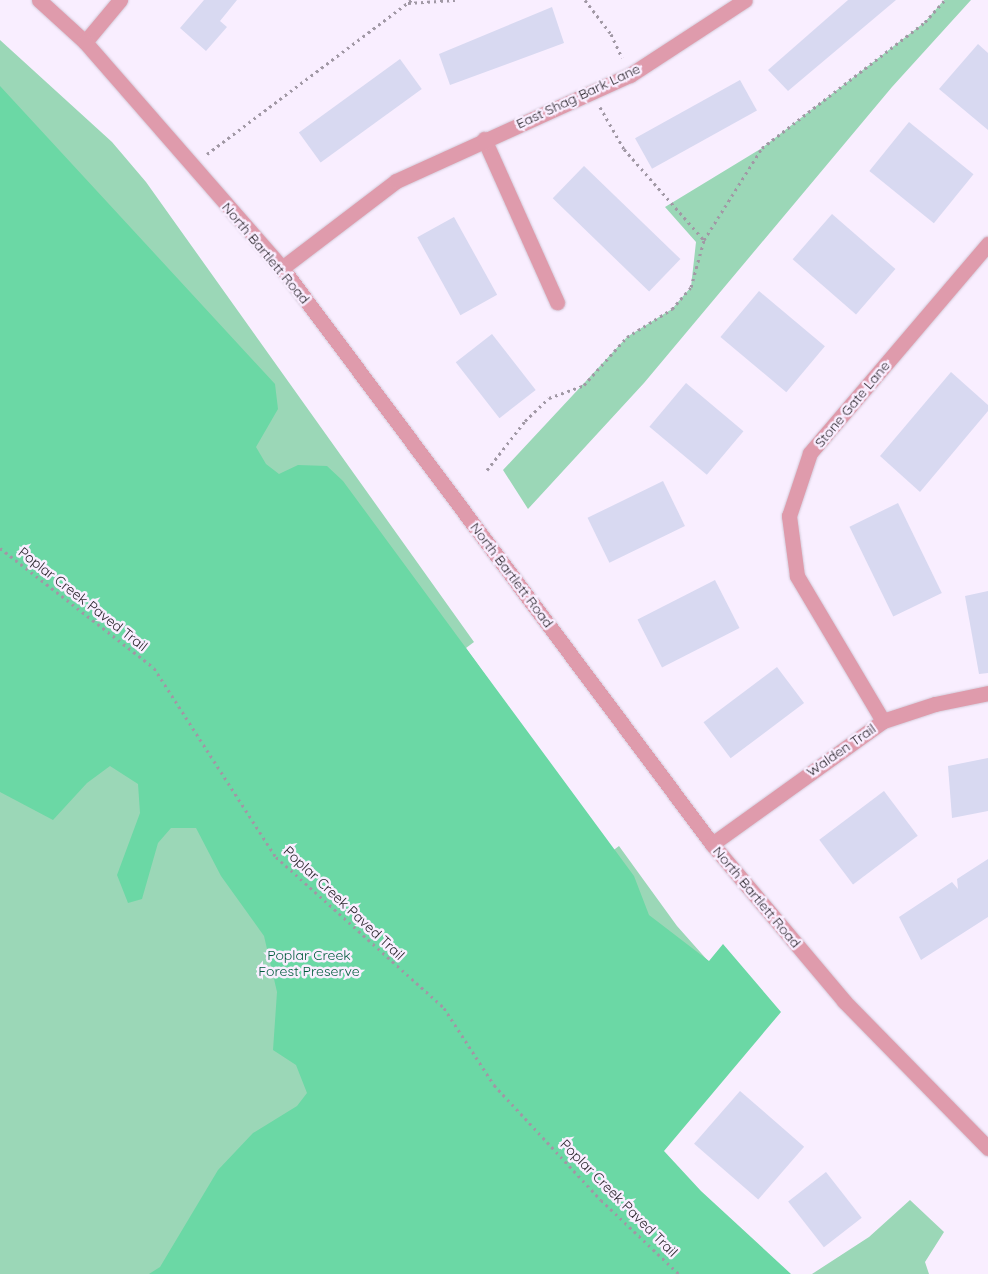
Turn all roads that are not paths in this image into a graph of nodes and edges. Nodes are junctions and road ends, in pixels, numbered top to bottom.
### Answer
1 (39, 0) edge
2 (120, 0) edge
3 (745, 0) edge
4 (85, 42) junction
5 (484, 139) junction
6 (988, 244) edge
7 (282, 268) junction
8 (557, 302) dead end
9 (988, 693) edge
10 (883, 721) junction
11 (712, 844) junction
12 (988, 1148) edge

1 - 4 street, North Bartlett Road
2 - 4 street
3 - 5 street, East Shag Bark Lane
4 - 7 street, North Bartlett Road
5 - 7 street, East Shag Bark Lane
5 - 8 street
6 - 10 street, Stone Gate Lane
7 - 11 street, North Bartlett Road
9 - 10 street, Walden Trail
10 - 11 street, Walden Trail
11 - 12 street, North Bartlett Road

